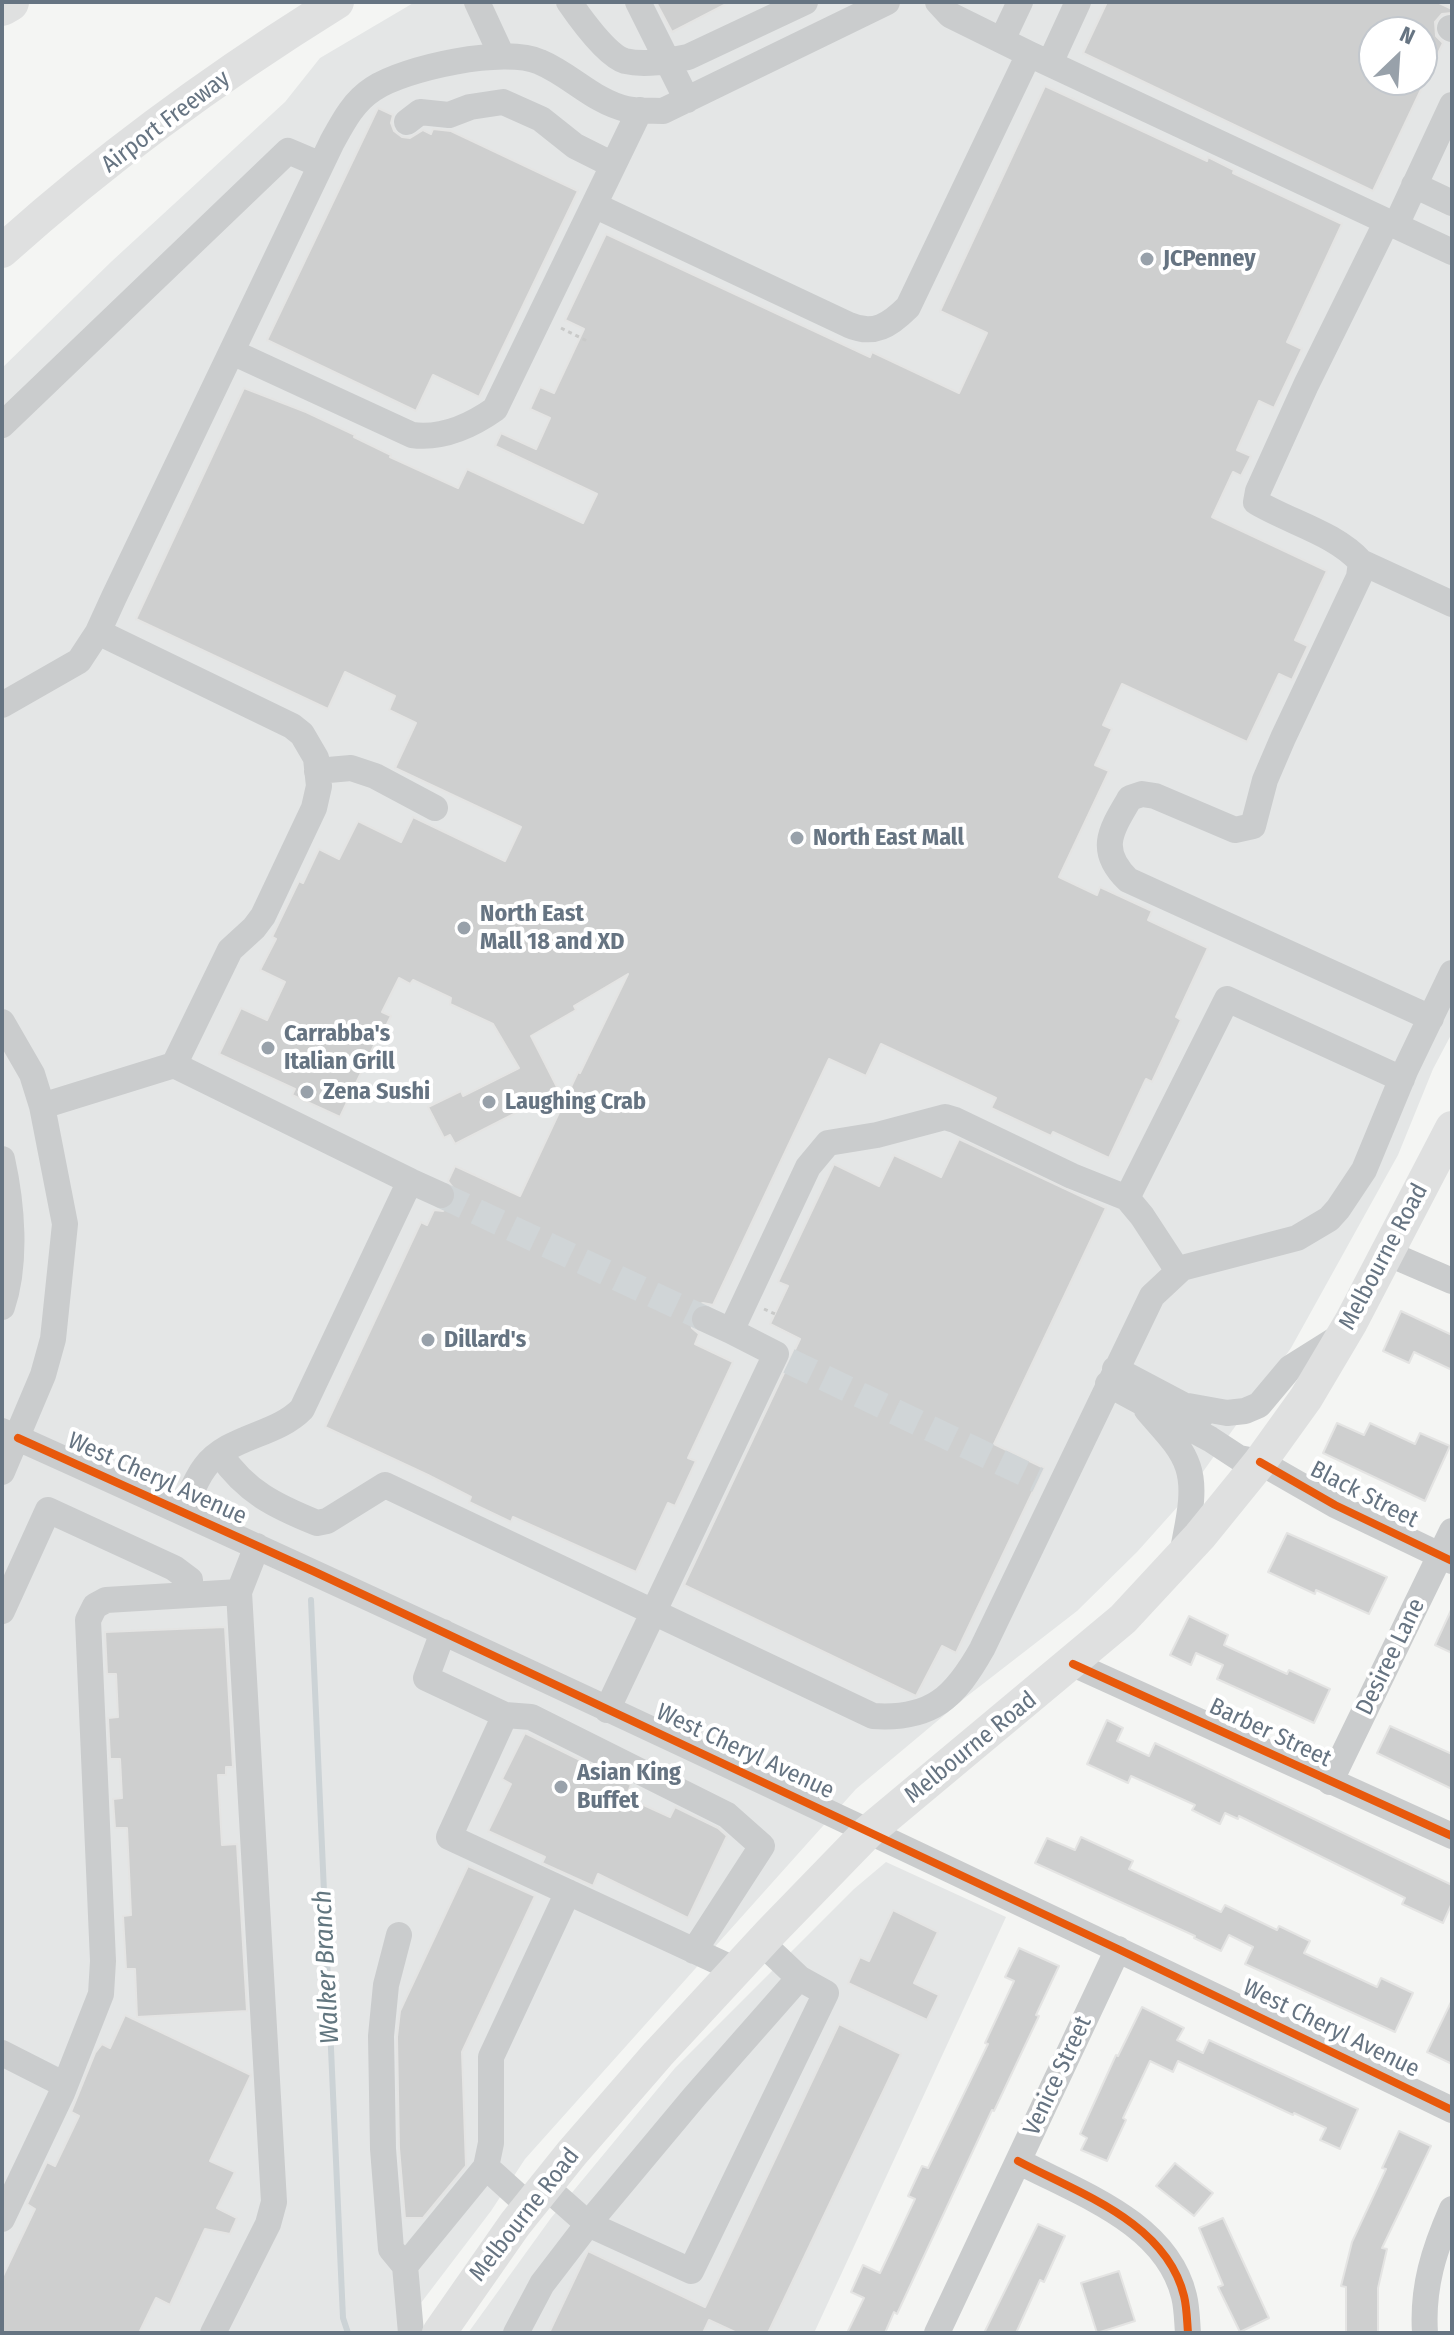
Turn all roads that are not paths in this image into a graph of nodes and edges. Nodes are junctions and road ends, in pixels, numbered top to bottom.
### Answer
1 (9, 2) edge
2 (337, 2) edge
3 (477, 2) edge
4 (569, 2) edge
5 (638, 2) edge
6 (805, 2) edge
7 (887, 2) edge
8 (938, 2) edge
9 (1020, 2) edge
10 (1078, 2) edge
11 (2, 6) edge
12 (844, 11) edge
13 (1002, 40) junction
14 (502, 56) junction
15 (1040, 59) junction
16 (668, 61) junction
17 (687, 100) junction
18 (1452, 105) edge
19 (640, 110) junction
20 (407, 122) dead end
21 (321, 165) junction
22 (613, 165) junction
23 (1414, 185) junction
24 (1452, 203) edge
25 (594, 205) junction
26 (1391, 223) junction
27 (2, 251) edge
28 (1452, 252) edge
29 (232, 352) junction
30 (2, 425) edge
31 (1361, 562) junction
32 (1452, 604) edge
33 (98, 632) junction
34 (2, 705) edge
35 (317, 771) junction
36 (435, 808) dead end
37 (1452, 973) edge
38 (1431, 1018) junction
39 (2, 1022) edge
40 (174, 1065) junction
41 (1402, 1079) junction
42 (42, 1106) junction
43 (1452, 1128) edge
44 (2, 1159) edge
45 (410, 1181) junction
46 (441, 1195) tunnel mouth
47 (1127, 1198) junction
48 (1387, 1253) junction
49 (1178, 1271) junction
50 (1452, 1281) edge
51 (2, 1307) edge
52 (705, 1319) tunnel mouth
53 (731, 1331) junction
54 (1344, 1334) junction
55 (1112, 1377) junction
56 (1139, 1401) junction
57 (1188, 1406) junction
58 (10, 1434) edge
59 (220, 1454) junction
60 (1260, 1462) junction
61 (2, 1472) edge
62 (182, 1512) junction
63 (1452, 1531) edge
64 (257, 1546) junction
65 (1182, 1556) junction
66 (1446, 1558) edge
67 (239, 1592) junction
68 (191, 1595) junction
69 (2, 1611) edge
70 (653, 1611) junction
71 (443, 1632) junction
72 (1073, 1664) junction
73 (549, 1682) junction
74 (607, 1710) junction
75 (518, 1716) junction
76 (747, 1776) junction
77 (1330, 1782) junction
78 (727, 1815) junction
79 (868, 1832) junction
80 (1452, 1836) edge
81 (568, 1892) junction
82 (399, 1935) dead end
83 (761, 1942) junction
84 (1118, 1949) junction
85 (694, 1951) junction
86 (736, 1970) junction
87 (799, 1978) junction
88 (2, 2053) edge
89 (65, 2085) junction
90 (1452, 2110) edge
91 (1018, 2161) junction
92 (486, 2167) junction
93 (537, 2196) junction
94 (1452, 2209) edge
95 (2, 2219) edge
96 (588, 2224) junction
97 (405, 2266) junction
98 (213, 2333) edge
99 (411, 2333) edge
100 (439, 2333) edge
101 (516, 2333) edge
102 (937, 2333) edge
103 (1188, 2333) edge
104 (1425, 2333) edge

1 - 11 highway
2 - 27 main road, Airport Freeway
3 - 14 street
4 - 16 street
5 - 16 street
6 - 16 street
7 - 12 street
8 - 13 street
9 - 13 street
10 - 15 street
12 - 17 street
13 - 15 street
14 - 19 street
14 - 21 street
15 - 25 street
15 - 26 street
16 - 17 street
17 - 19 street
18 - 23 street
19 - 22 street
20 - 22 street
21 - 29 street
21 - 30 street
22 - 25 street
23 - 24 street
23 - 26 street
25 - 29 street
26 - 28 street
26 - 31 street
29 - 33 street
31 - 32 street
31 - 38 street
33 - 34 street
33 - 35 street
35 - 36 street
35 - 40 street
37 - 38 street
38 - 41 street
39 - 42 street
40 - 42 street
40 - 45 street
41 - 47 street
41 - 49 street
42 - 58 street
43 - 48 main road, Melbourne Road
44 - 51 street
45 - 46 street
45 - 59 street
47 - 49 street
47 - 53 street
48 - 50 street
48 - 54 main road, Melbourne Road
49 - 55 street
52 - 53 street
53 - 70 street
54 - 57 street
54 - 60 main road, Melbourne Road
55 - 56 street
55 - 57 street
55 - 70 street
56 - 60 street
56 - 65 street
57 - 60 street
58 - 61 street
58 - 62 street, West Cheryl Avenue
59 - 62 street
59 - 70 street
60 - 65 main road, Melbourne Road
60 - 66 street, Black Street
62 - 64 street, West Cheryl Avenue
63 - 66 street, Desiree Lane
64 - 67 street
64 - 71 street, West Cheryl Avenue
65 - 72 main road, Melbourne Road
66 - 77 street, Desiree Lane
67 - 68 street
67 - 98 street
68 - 69 street
68 - 89 street
70 - 74 street
71 - 73 street, West Cheryl Avenue
71 - 75 street
72 - 77 street, Barber Street
72 - 79 main road, Melbourne Road
73 - 74 street, West Cheryl Avenue
73 - 75 street
74 - 76 street, West Cheryl Avenue
75 - 78 street
75 - 81 street
76 - 78 street
76 - 79 street, West Cheryl Avenue
77 - 80 street, Barber Street
78 - 85 street
79 - 83 main road, Melbourne Road
79 - 84 street, West Cheryl Avenue
81 - 85 street
81 - 92 street
82 - 97 street
83 - 86 main road, Melbourne Road
83 - 87 street
84 - 90 street, West Cheryl Avenue
84 - 91 street, Venice Street
85 - 86 street
86 - 93 main road, Melbourne Road
87 - 96 street
87 - 96 street
88 - 89 street
89 - 95 street
91 - 102 street, Venice Street
91 - 103 street
92 - 93 street
92 - 97 street
93 - 96 street
93 - 100 main road, Melbourne Road
94 - 104 street
96 - 101 street
97 - 99 street

